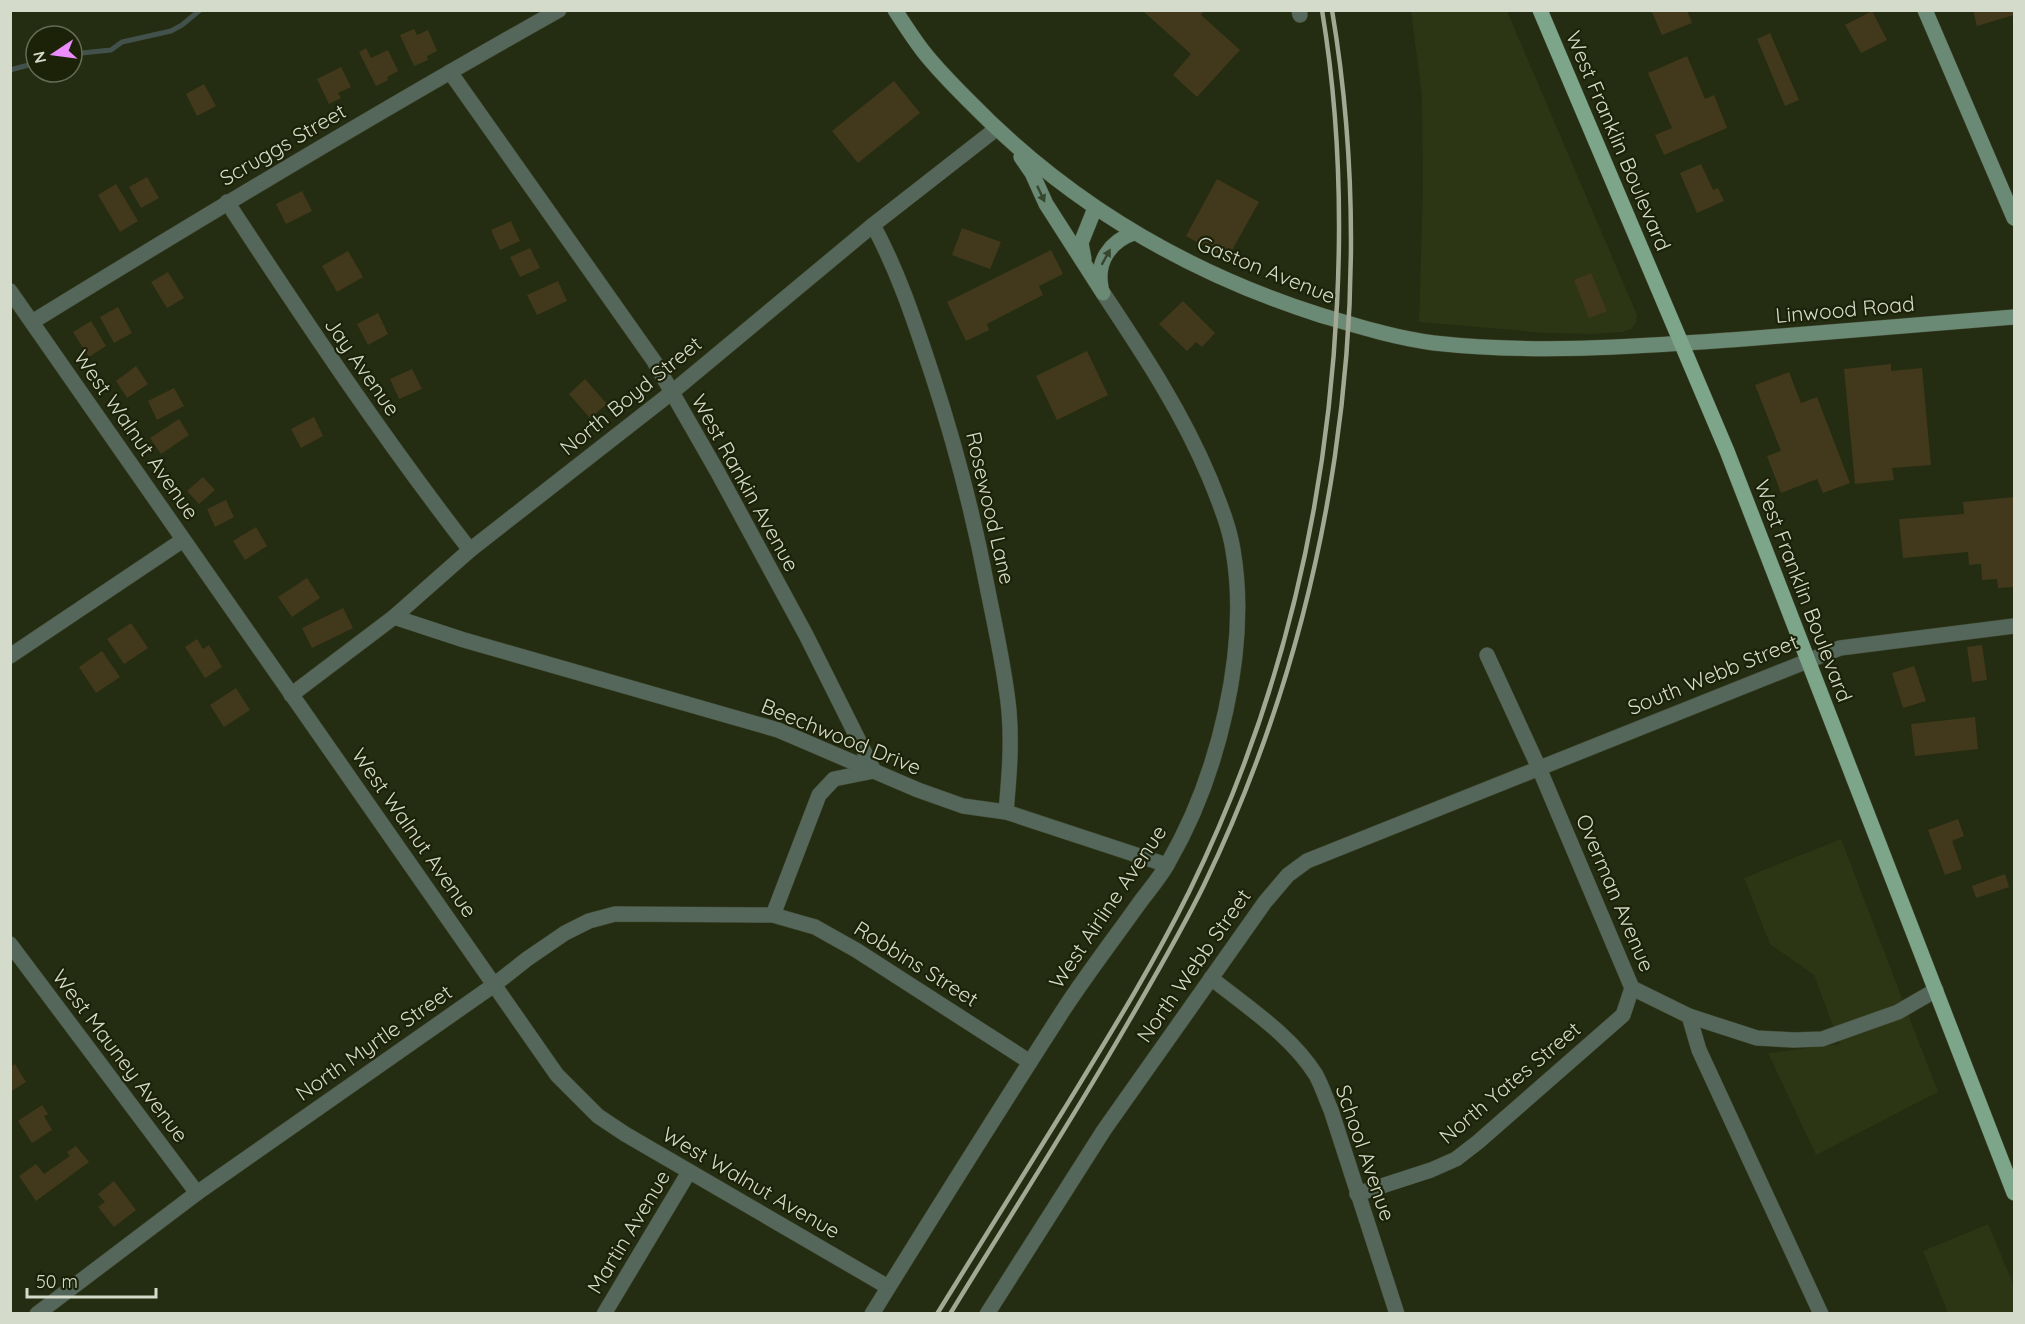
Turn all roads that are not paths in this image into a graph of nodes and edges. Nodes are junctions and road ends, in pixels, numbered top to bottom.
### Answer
1 (559, 10) edge
2 (895, 10) edge
3 (1540, 10) edge
4 (1925, 10) edge
5 (450, 72) junction
6 (996, 129) junction
7 (1012, 143) junction
8 (227, 202) junction
9 (1095, 208) junction
10 (2014, 218) edge
11 (873, 225) junction
12 (1134, 232) junction
13 (1084, 264) junction
14 (10, 291) edge
15 (1104, 293) junction
16 (2014, 317) edge
17 (32, 322) junction
18 (1680, 343) junction
19 (671, 393) junction
20 (183, 540) junction
21 (470, 550) junction
22 (394, 617) junction
23 (2014, 626) edge
24 (10, 656) edge
25 (1487, 656) dead end
26 (1807, 660) junction
27 (291, 695) junction
28 (1539, 768) junction
29 (874, 771) junction
30 (1006, 812) junction
31 (1167, 865) junction
32 (773, 915) junction
33 (10, 944) edge
34 (1211, 978) junction
35 (494, 985) junction
36 (1632, 988) junction
37 (1936, 990) junction
38 (1689, 1016) junction
39 (1030, 1062) junction
40 (689, 1172) junction
41 (196, 1193) junction
42 (2014, 1193) edge
43 (1357, 1194) junction
44 (888, 1287) junction
45 (37, 1314) edge
46 (604, 1314) edge
47 (872, 1314) edge
48 (987, 1314) edge
49 (1397, 1314) edge
50 (1821, 1314) edge

1 - 5 street, Scruggs Street
2 - 6 main road, Gaston Avenue
3 - 18 main road, West Franklin Boulevard
4 - 10 main road
5 - 8 street, Scruggs Street
5 - 19 street, West Rankin Avenue
6 - 7 main road, Gaston Avenue
6 - 11 street, North Boyd Street
7 - 9 main road, Gaston Avenue
7 -> 13 main road
8 - 17 street, Scruggs Street
8 - 21 street, Jay Avenue
9 - 12 main road, Gaston Avenue
9 - 13 main road
11 - 19 street, North Boyd Street
11 - 30 street, Rosewood Lane
15 -> 12 main road
12 - 18 main road, Gaston Avenue
13 - 15 main road
14 - 17 street, West Walnut Avenue
15 - 31 street, West Airline Avenue
16 - 18 main road, Linwood Road
17 - 20 street, West Walnut Avenue
18 - 26 main road, West Franklin Boulevard
19 - 21 street, North Boyd Street
19 - 29 street, West Rankin Avenue
20 - 24 street
20 - 27 street, West Walnut Avenue
21 - 22 street, North Boyd Street
22 - 27 street, North Boyd Street
22 - 29 street, Beechwood Drive
23 - 26 street, South Webb Street
25 - 28 street, Overman Avenue
26 - 28 street, South Webb Street
26 - 37 main road, West Franklin Boulevard
27 - 35 street, West Walnut Avenue
28 - 34 street, North Webb Street
28 - 36 street, Overman Avenue
29 - 30 street, Beechwood Drive
29 - 32 street
30 - 31 street, Beechwood Drive
31 - 39 street, West Airline Avenue
32 - 35 street, North Myrtle Street
32 - 39 street, Robbins Street
33 - 41 street, West Mauney Avenue
34 - 43 street, School Avenue
34 - 48 street, North Webb Street
35 - 40 street, West Walnut Avenue
35 - 41 street, North Myrtle Street
36 - 38 street, Overman Avenue
36 - 43 street, North Yates Street
37 - 38 street, Overman Avenue
37 - 42 main road, West Franklin Boulevard
38 - 50 street
39 - 44 street, West Airline Avenue
40 - 44 street, West Walnut Avenue
40 - 46 street, Martin Avenue
41 - 45 street, North Myrtle Street
43 - 49 street, School Avenue
44 - 47 street, West Airline Avenue

